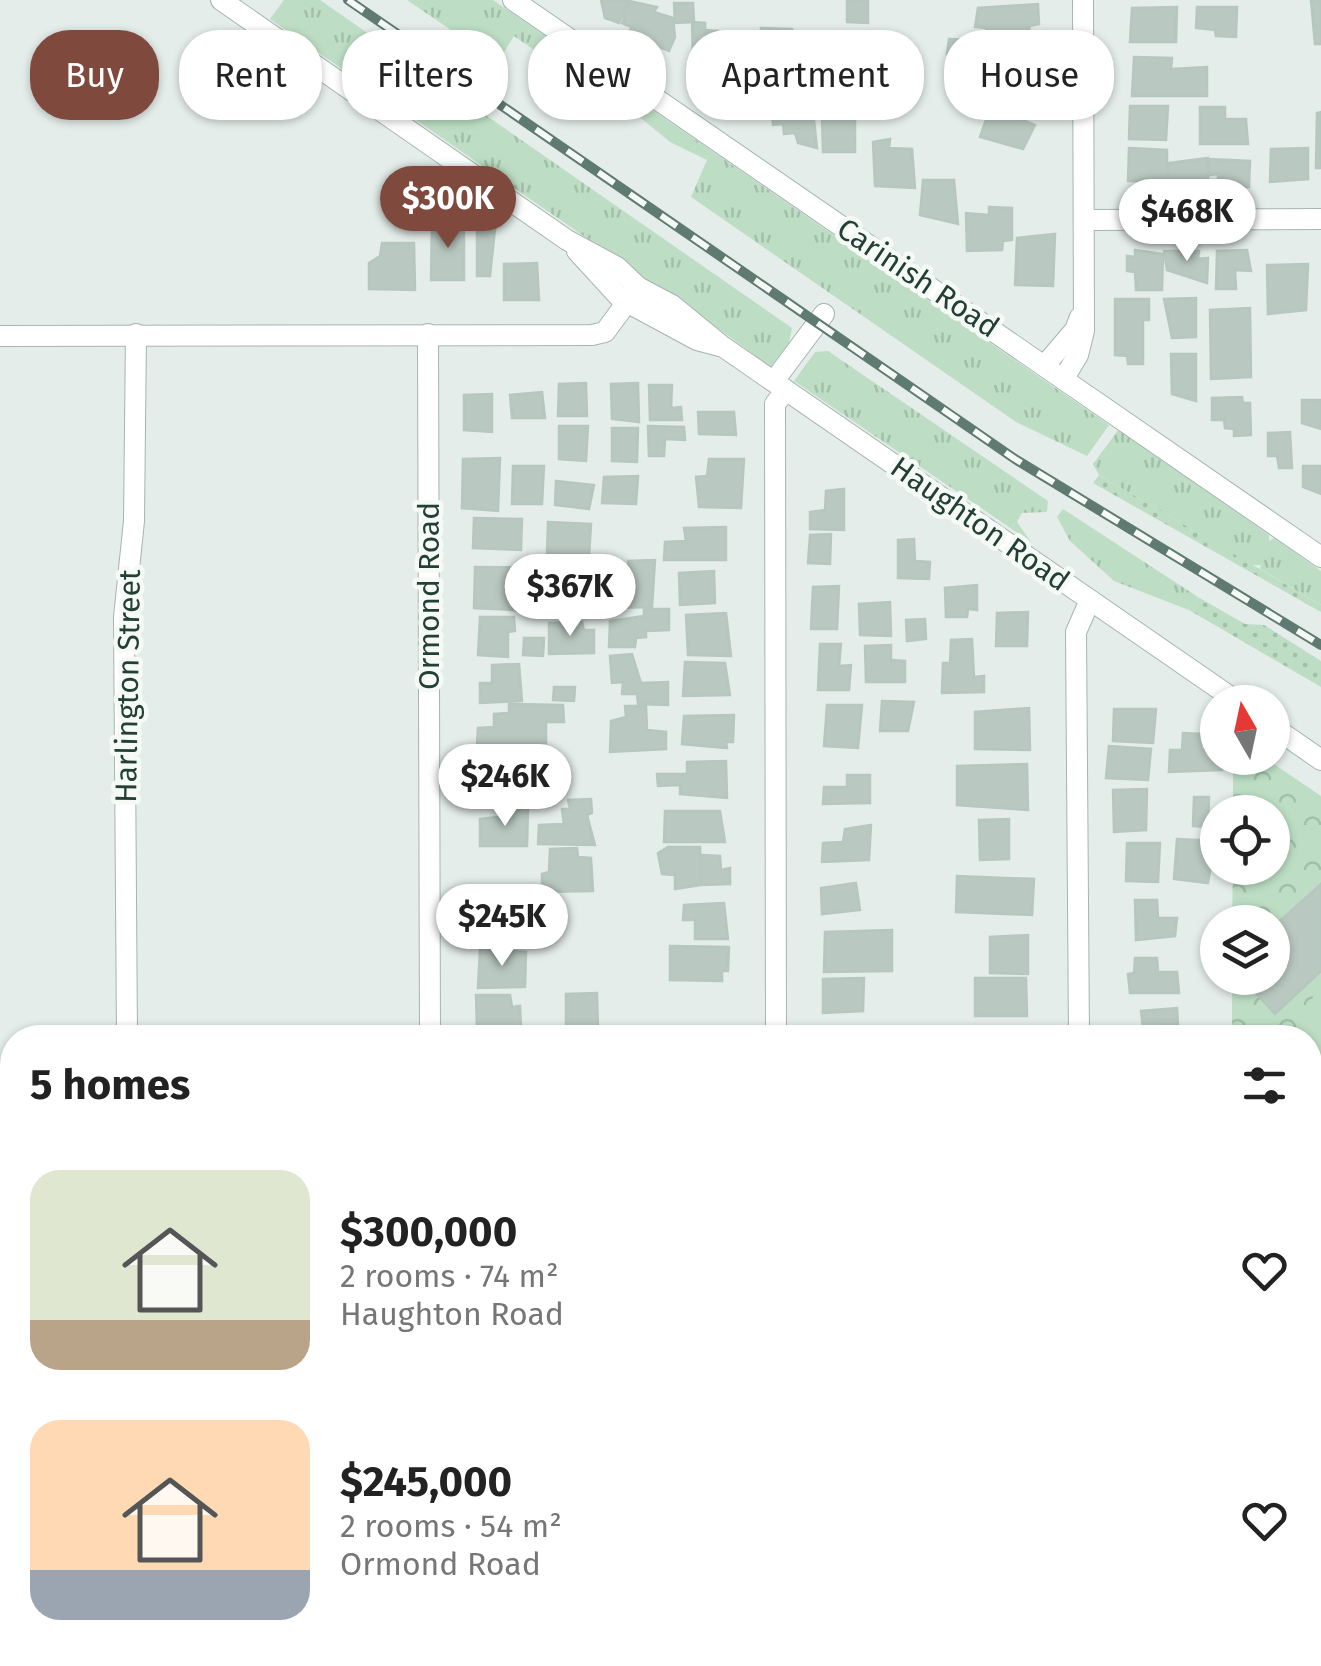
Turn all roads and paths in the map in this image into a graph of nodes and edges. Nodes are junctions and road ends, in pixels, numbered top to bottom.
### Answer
1 (221, 0) edge
2 (513, 0) edge
3 (1083, 0) edge
4 (1321, 219) edge
5 (1084, 220) junction
6 (632, 295) junction
7 (1084, 306) junction
8 (824, 314) dead end
9 (136, 334) junction
10 (428, 334) junction
11 (0, 336) edge
12 (1045, 365) junction
13 (1064, 378) junction
14 (780, 386) junction
15 (1321, 557) edge
16 (1090, 600) junction
17 (1213, 685) edge
18 (1290, 738) edge
19 (1321, 760) edge
20 (127, 1025) edge
21 (430, 1025) edge
22 (776, 1025) edge
23 (1078, 1025) edge

1 - 6 street, Haughton Road
2 - 12 street, Carinish Road
3 - 5 street
4 - 5 street
5 - 7 street
6 - 10 street
6 - 14 street, Haughton Road
7 - 12 street
7 - 13 street
8 - 14 street
9 - 10 street
9 - 11 street
9 - 20 street, Harlington Street
10 - 21 street, Ormond Road
12 - 13 street, Carinish Road
13 - 15 street, Carinish Road
14 - 16 street, Haughton Road
14 - 22 street
16 - 17 street, Haughton Road
16 - 23 street
18 - 19 street

